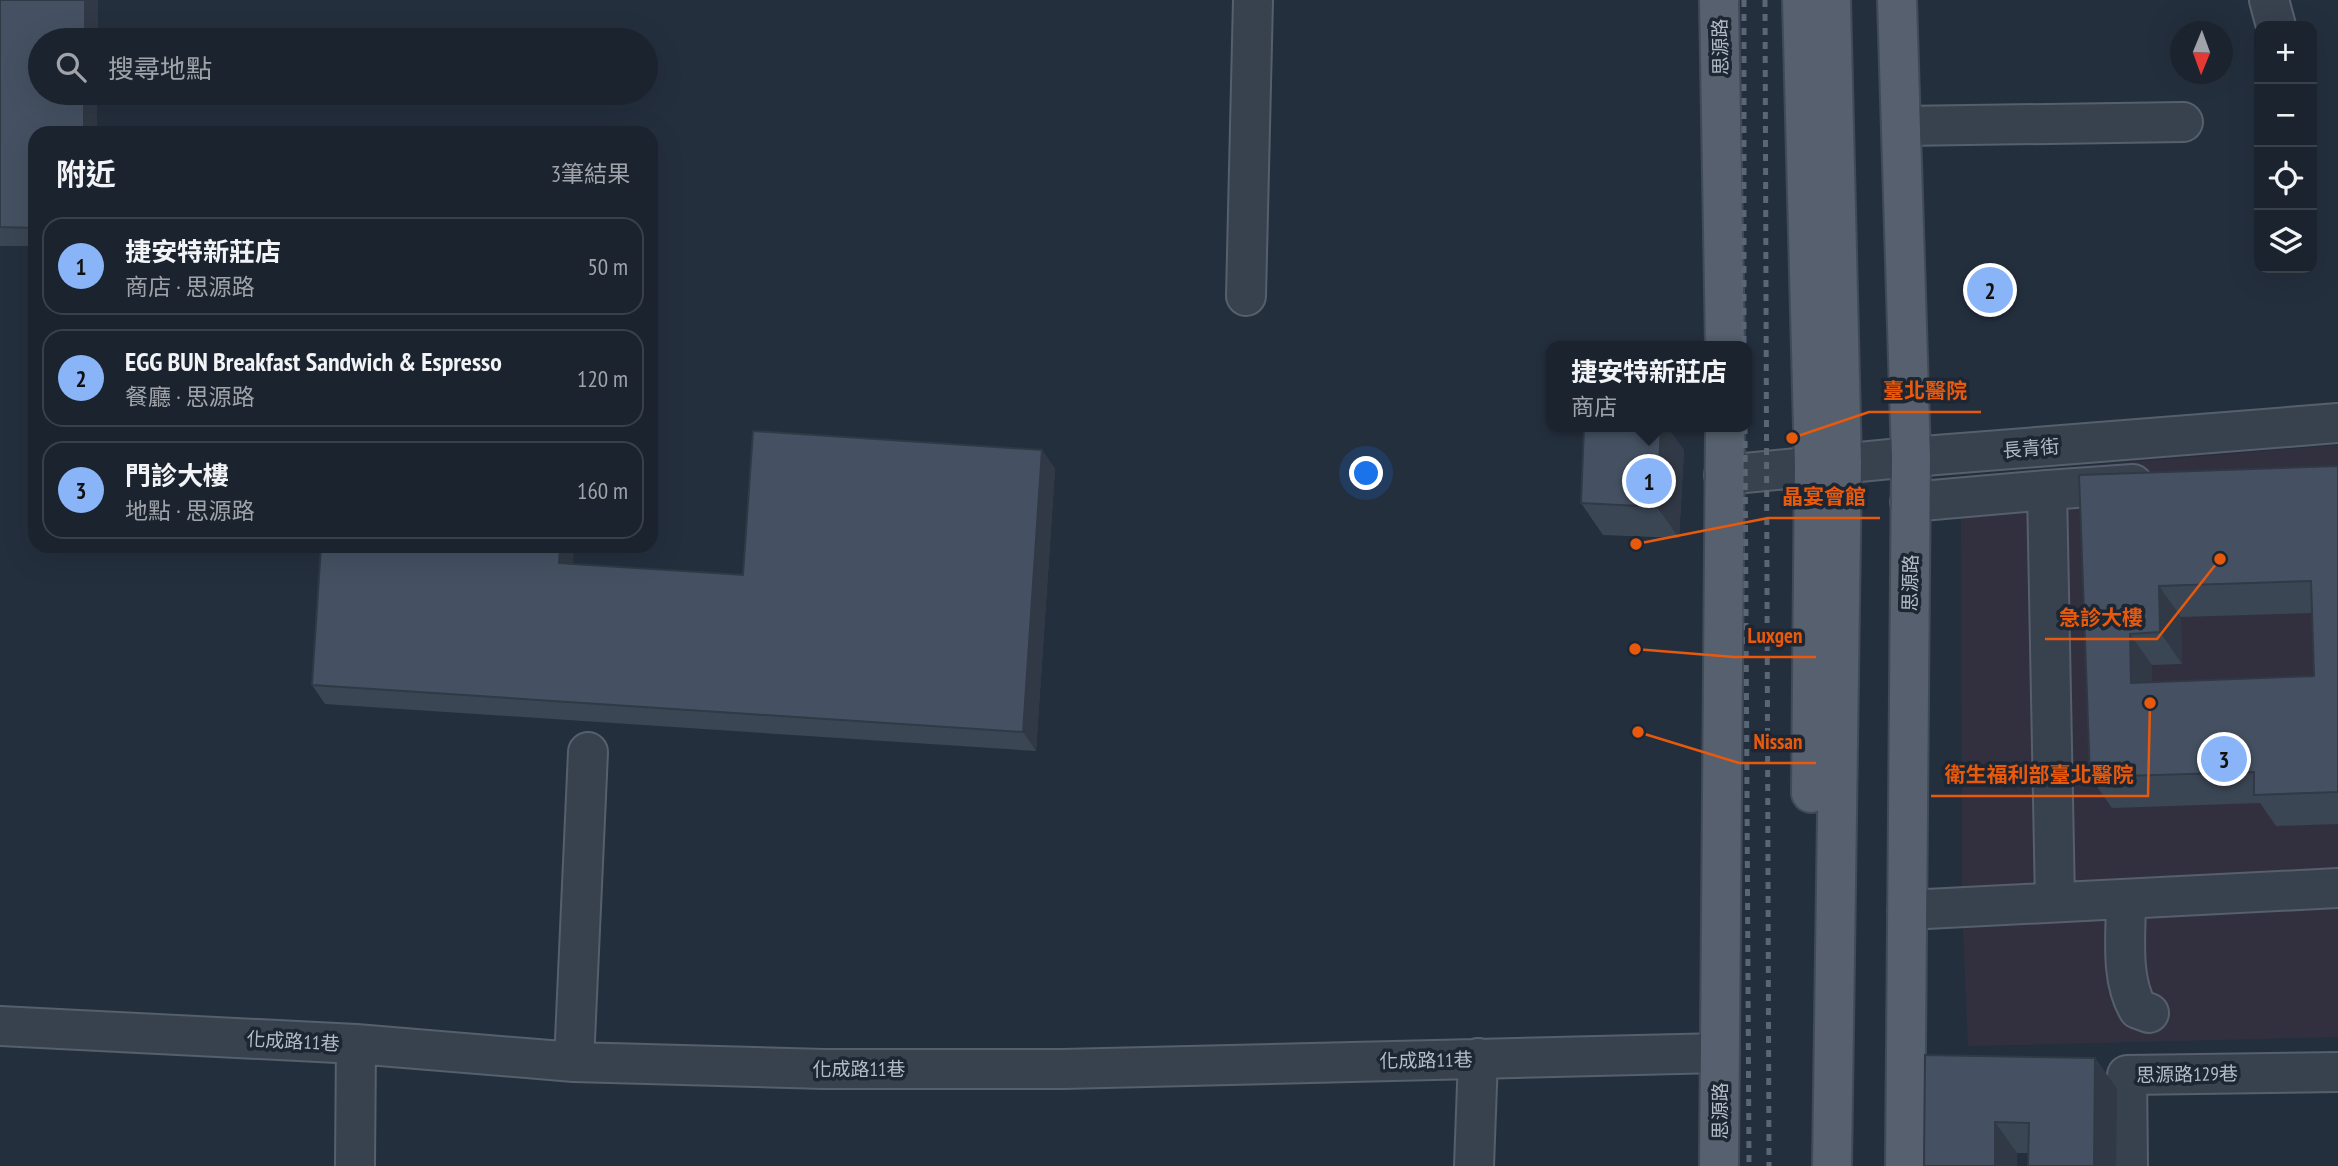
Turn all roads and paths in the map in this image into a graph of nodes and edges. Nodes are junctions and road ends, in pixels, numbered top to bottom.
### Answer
1 (1253, 0) edge
2 (1719, 0) edge
3 (1802, 0) edge
4 (1831, 0) edge
5 (1897, 0) edge
6 (2269, 0) edge
7 (2275, 21) edge
8 (2183, 122) dead end
9 (1901, 126) junction
10 (1246, 296) dead end
11 (1725, 341) edge
12 (2338, 423) edge
13 (1725, 432) edge
14 (1911, 457) junction
15 (1828, 465) junction
16 (1724, 475) junction
17 (2172, 481) edge
18 (2047, 490) junction
19 (1910, 502) junction
20 (588, 752) dead end
21 (2338, 888) edge
22 (2126, 899) junction
23 (2055, 902) junction
24 (1907, 911) junction
25 (2149, 1013) dead end
26 (0, 1026) edge
27 (356, 1044) junction
28 (1720, 1054) junction
29 (1478, 1058) junction
30 (573, 1062) junction
31 (2338, 1072) edge
32 (355, 1166) edge
33 (1474, 1166) edge
34 (1719, 1166) edge
35 (1807, 1166) edge
36 (1832, 1166) edge
37 (1905, 1166) edge
38 (2129, 1166) edge

1 - 10 street
2 - 11 main road, 思源路
3 - 15 main road
4 - 15 main road
5 - 9 main road, 思源路
6 - 7 street
8 - 9 street
9 - 14 main road, 思源路
12 - 14 street, 長青街
13 - 16 main road, 思源路
14 - 15 street, 長青街
14 - 19 main road, 思源路
15 - 16 street, 長青街
15 - 35 main road
15 - 36 main road
16 - 28 main road, 思源路
17 - 18 street
18 - 19 street
18 - 23 street
19 - 24 main road, 思源路
20 - 30 street
21 - 22 street
22 - 23 street
22 - 25 street
23 - 24 street
24 - 37 main road, 思源路
26 - 27 street, 化成路11巷
27 - 30 street, 化成路11巷
27 - 32 street
28 - 29 street, 化成路11巷
28 - 34 main road, 思源路
29 - 30 street, 化成路11巷
29 - 33 street
31 - 38 street, 思源路129巷

